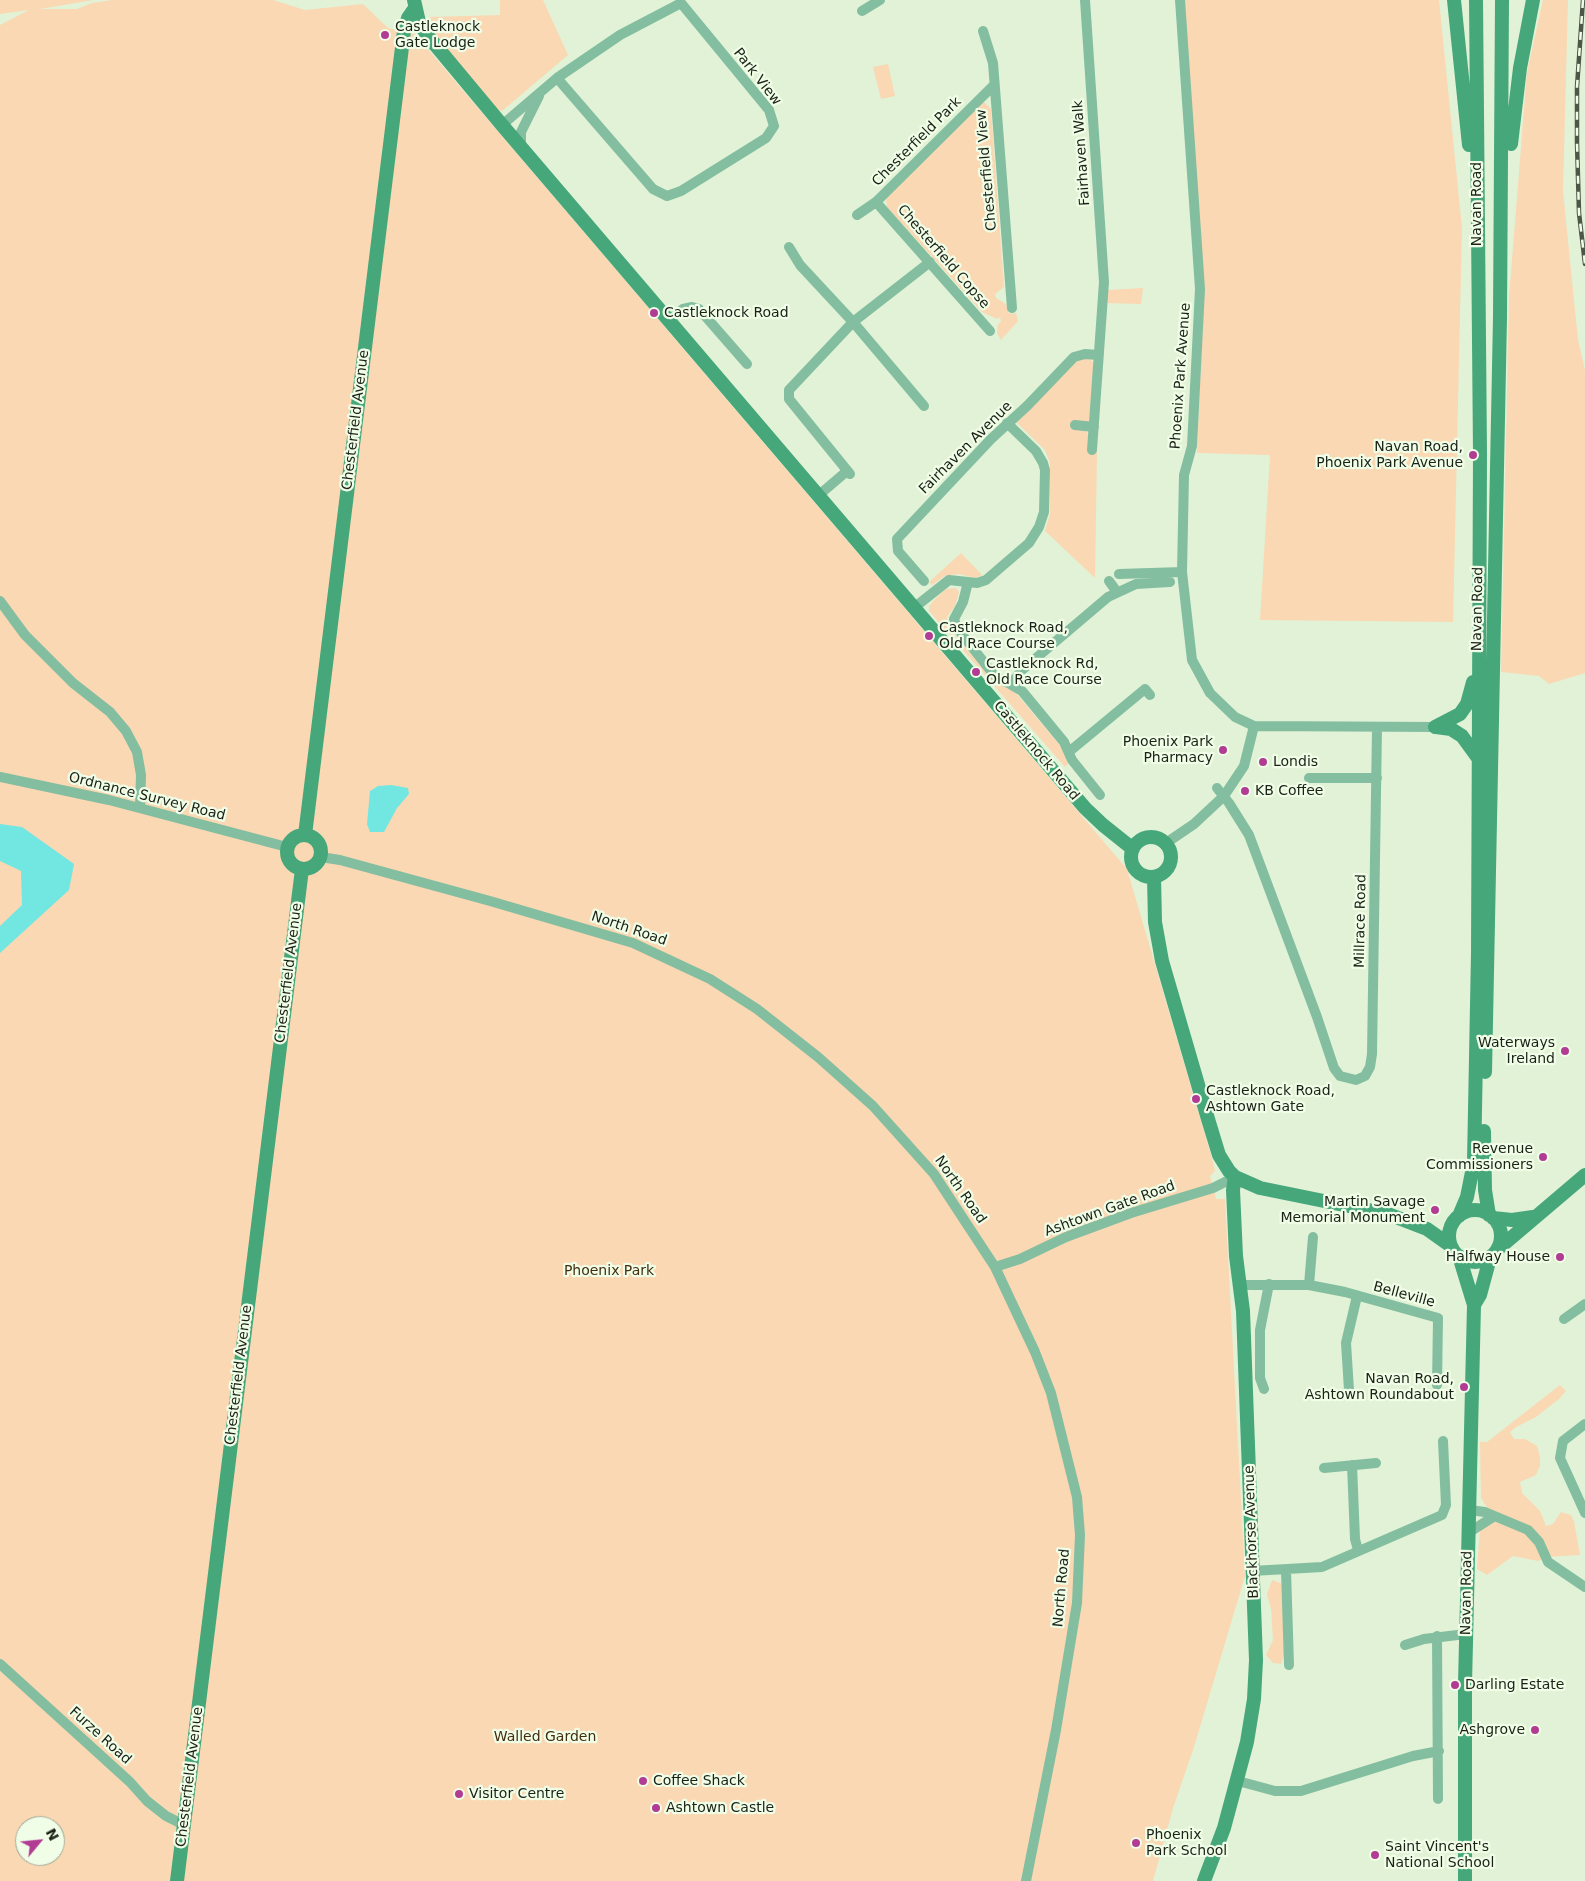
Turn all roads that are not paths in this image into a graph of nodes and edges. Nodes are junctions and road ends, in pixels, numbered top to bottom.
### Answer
1 (880, 0) edge
2 (1085, 0) edge
3 (1180, 0) edge
4 (1454, 0) edge
5 (1476, 0) edge
6 (1502, 0) edge
7 (1533, 0) edge
8 (680, 1) edge
9 (415, 4) edge
10 (862, 11) dead end
11 (983, 31) dead end
12 (557, 78) junction
13 (993, 86) junction
14 (542, 91) junction
15 (502, 125) junction
16 (521, 147) junction
17 (876, 202) junction
18 (857, 215) dead end
19 (789, 247) dead end
20 (930, 262) junction
21 (1478, 285) junction
22 (1012, 308) dead end
23 (1500, 317) junction
24 (669, 320) junction
25 (853, 322) junction
26 (990, 331) dead end
27 (1098, 355) junction
28 (747, 364) dead end
29 (924, 406) dead end
30 (1007, 423) junction
31 (1075, 425) dead end
32 (1094, 426) junction
33 (1092, 450) dead end
34 (819, 495) junction
35 (1182, 572) junction
36 (1119, 574) dead end
37 (924, 581) dead end
38 (1109, 581) dead end
39 (968, 582) junction
40 (1170, 582) dead end
41 (1117, 592) junction
42 (0, 601) edge
43 (915, 607) junction
44 (1478, 652) junction
45 (1011, 684) junction
46 (1150, 695) dead end
47 (1254, 726) junction
48 (1434, 727) junction
49 (1377, 728) junction
50 (1070, 751) junction
51 (1479, 759) junction
52 (0, 777) edge
53 (1309, 778) dead end
54 (1376, 778) junction
55 (1220, 792) junction
56 (1100, 794) dead end
57 (140, 808) junction
58 (305, 835) junction
59 (1166, 843) junction
60 (287, 847) junction
61 (1133, 849) junction
62 (320, 857) junction
63 (302, 869) junction
64 (1154, 877) junction
65 (1235, 1176) junction
66 (1584, 1178) edge
67 (1491, 1216) junction
68 (1533, 1217) junction
69 (1455, 1221) junction
70 (1427, 1229) junction
71 (1313, 1237) dead end
72 (1455, 1251) junction
73 (1494, 1254) junction
74 (995, 1267) junction
75 (1269, 1284) junction
76 (1240, 1285) junction
77 (1309, 1285) junction
78 (1357, 1296) junction
79 (1585, 1304) edge
80 (1474, 1305) junction
81 (1564, 1319) dead end
82 (1437, 1385) dead end
83 (1264, 1389) dead end
84 (1349, 1390) dead end
85 (1585, 1424) edge
86 (1443, 1441) dead end
87 (1376, 1463) dead end
88 (1352, 1465) junction
89 (1324, 1468) dead end
90 (1470, 1510) junction
91 (1585, 1513) edge
92 (1493, 1517) junction
93 (1468, 1533) junction
94 (1358, 1550) junction
95 (1286, 1570) junction
96 (1252, 1571) junction
97 (1584, 1583) edge
98 (1466, 1634) junction
99 (1437, 1636) junction
100 (1405, 1645) dead end
101 (0, 1664) edge
102 (1289, 1664) dead end
103 (1439, 1751) junction
104 (1238, 1781) junction
105 (1438, 1799) dead end
106 (184, 1825) junction
107 (177, 1881) edge
108 (1026, 1881) edge
109 (1204, 1881) edge
110 (1465, 1881) edge

1 - 10 street
2 - 27 street, Fairhaven Walk
3 - 35 street, Phoenix Park Avenue
4 - 21 main road
5 - 21 main road, Navan Road
6 - 23 main road, Navan Road
7 - 23 main road
8 - 12 street, Park View
8 - 12 street, Park View
9 - 15 main road, Castleknock Road
9 - 58 main road, Chesterfield Avenue
11 - 13 street, Chesterfield View
12 - 14 street, Park View
13 - 17 street, Chesterfield Park
13 - 22 street, Chesterfield View
14 - 15 street, Park View
14 - 16 street, Park View
15 - 16 main road, Castleknock Road
16 - 24 main road, Castleknock Road
17 - 18 street, Chesterfield Park
17 - 20 street, Chesterfield Copse
19 - 25 street
20 - 25 street
20 - 26 street, Chesterfield Copse
21 - 44 main road, Navan Road
23 - 67 main road, Navan Road
24 - 28 street
24 - 34 main road, Castleknock Road
25 - 29 street
25 - 34 street
27 - 30 street, Fairhaven Avenue
27 - 32 street
30 - 37 street, Fairhaven Avenue
30 - 39 street
31 - 32 street
32 - 33 street
34 - 43 main road, Castleknock Road
35 - 36 street
35 - 47 street, Phoenix Park Avenue
38 - 41 street
39 - 43 street
39 - 45 street
40 - 41 street
41 - 45 street
42 - 57 street
43 - 61 main road, Castleknock Road
44 - 48 main road
44 - 51 main road, Navan Road
45 - 50 street
46 - 50 street
47 - 49 street
47 - 55 street
48 - 49 street
48 - 51 main road
49 - 54 street, Millrace Road
50 - 56 street
51 - 69 main road, Navan Road
52 - 57 street, Ordnance Survey Road
53 - 54 street
54 - 55 street, Millrace Road
55 - 59 street
57 - 60 street, Ordnance Survey Road
58 - 60 main road
58 - 62 main road
59 - 61 main road
59 - 64 main road
60 - 63 main road
61 - 64 main road
62 - 63 main road
62 - 74 street, North Road
63 - 106 main road, Chesterfield Avenue
64 - 65 main road
65 - 70 main road
65 - 74 street, Ashtown Gate Road
65 - 76 main road, Blackhorse Avenue
66 - 68 main road
67 - 68 main road
67 - 69 main road
67 - 73 main road
68 - 73 main road
69 - 70 main road
69 - 72 main road
70 - 72 main road
71 - 77 street
72 - 73 main road
72 - 80 main road, Navan Road
73 - 80 main road, Navan Road
74 - 108 street, North Road
75 - 76 street, Belleville
75 - 77 street, Belleville
75 - 83 street
76 - 96 main road, Blackhorse Avenue
77 - 78 street, Belleville
78 - 82 street, Belleville
78 - 84 street, Belleville
79 - 81 street
80 - 90 main road, Navan Road
85 - 91 street
86 - 94 street
87 - 88 street
88 - 89 street
88 - 94 street
90 - 92 street
90 - 93 main road, Navan Road
92 - 93 street
92 - 97 street
93 - 98 main road, Navan Road
94 - 95 street
95 - 96 street
95 - 102 street
96 - 104 main road, Blackhorse Avenue
98 - 99 street
98 - 110 main road, Navan Road
99 - 100 street
99 - 103 street
101 - 106 street, Furze Road
103 - 104 street
103 - 105 street
104 - 109 main road, Blackhorse Avenue
106 - 107 main road, Chesterfield Avenue

